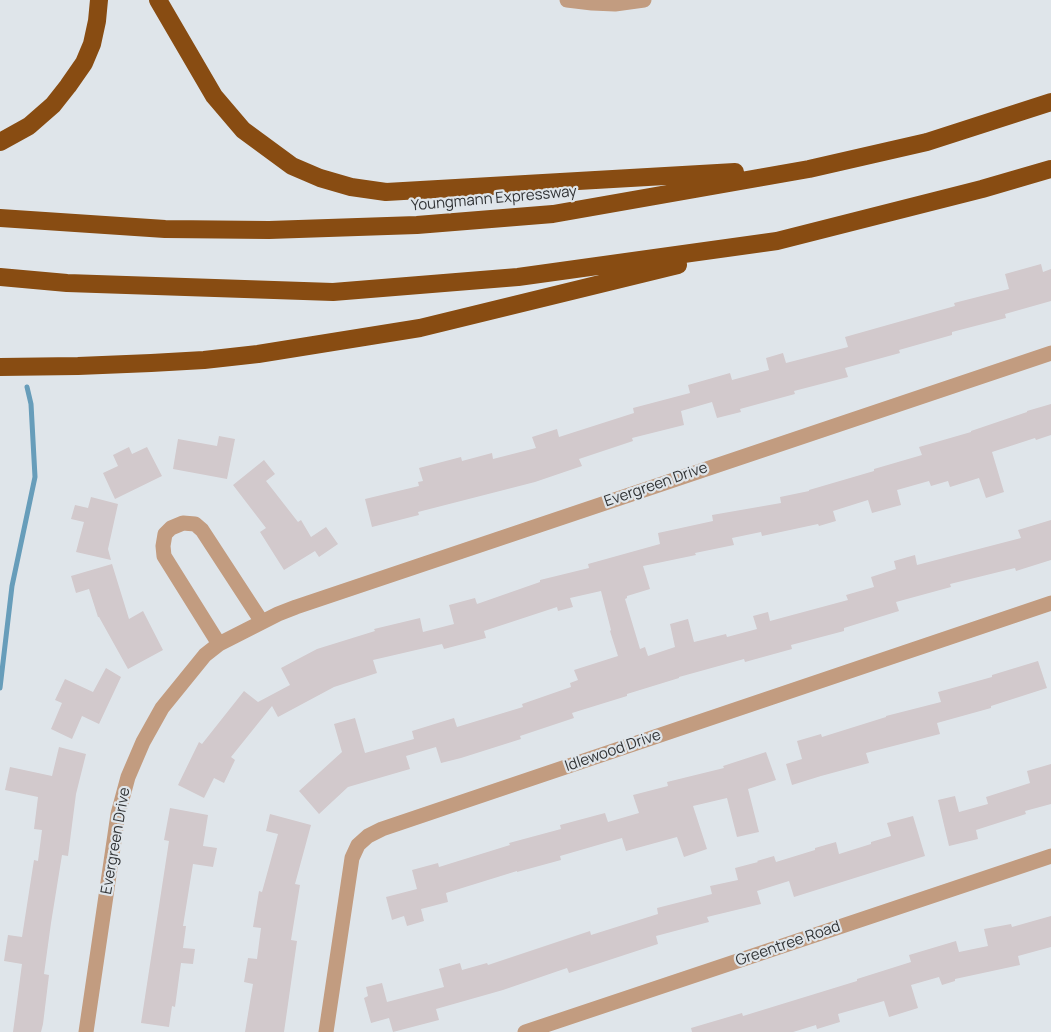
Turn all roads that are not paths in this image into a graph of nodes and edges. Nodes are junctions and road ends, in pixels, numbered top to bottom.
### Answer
1 (99, 0) edge
2 (158, 0) edge
3 (567, 0) edge
4 (644, 0) edge
5 (1051, 102) edge
6 (0, 142) edge
7 (808, 169) junction
8 (1051, 169) edge
9 (0, 218) edge
10 (777, 242) junction
11 (0, 278) edge
12 (1051, 353) edge
13 (0, 367) edge
14 (1051, 603) edge
15 (262, 622) junction
16 (219, 644) junction
17 (1051, 856) edge
18 (86, 1032) edge
19 (326, 1032) edge
20 (525, 1032) edge

1 - 6 highway
2 - 7 highway
3 - 4 street
5 - 7 highway, Youngmann Expressway
7 - 9 highway, Youngmann Expressway
8 - 10 highway
10 - 11 highway
10 - 13 highway
12 - 15 street, Evergreen Drive
14 - 19 street, Idlewood Drive
15 - 16 street, Evergreen Drive
15 - 16 street
16 - 18 street, Evergreen Drive
17 - 20 street, Greentree Road

